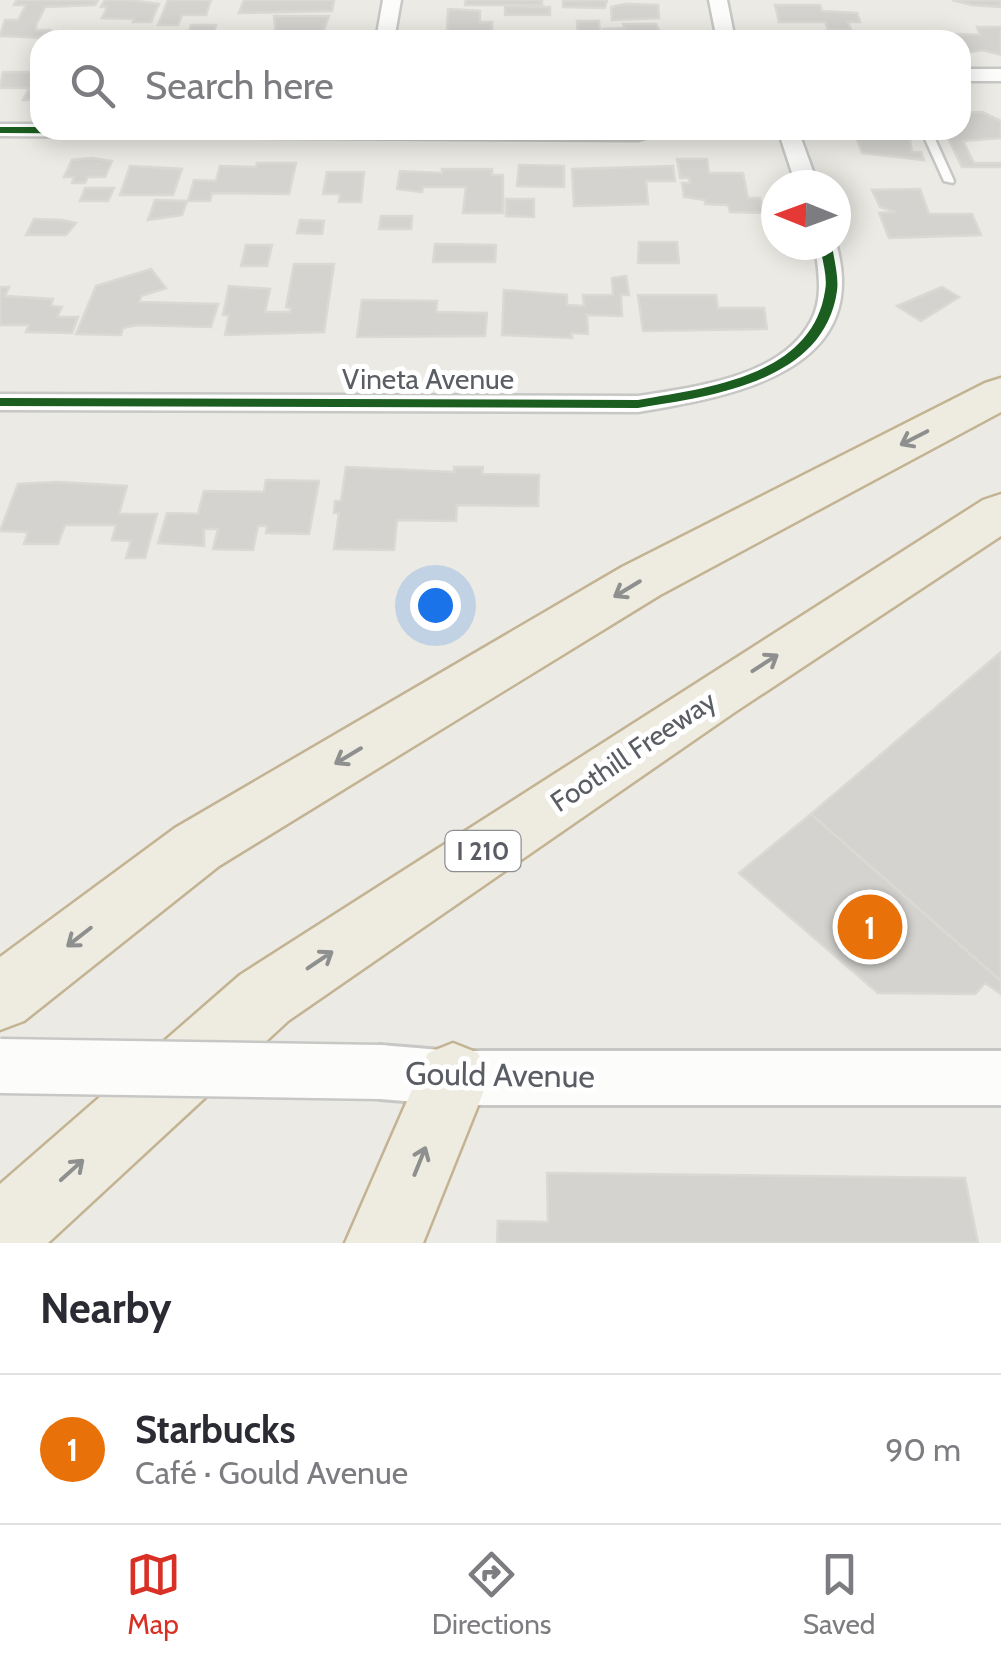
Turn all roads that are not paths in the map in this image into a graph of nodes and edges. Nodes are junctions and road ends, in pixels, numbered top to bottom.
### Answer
1 (392, 0) edge
2 (718, 0) edge
3 (387, 30) edge
4 (724, 30) edge
5 (971, 75) edge
6 (1001, 76) edge
7 (0, 130) edge
8 (30, 130) edge
9 (792, 140) edge
10 (930, 140) edge
11 (803, 170) edge
12 (949, 182) dead end
13 (830, 260) edge
14 (1001, 393) edge
15 (0, 402) edge
16 (1001, 512) edge
17 (0, 998) edge
18 (0, 1066) edge
19 (453, 1078) junction
20 (1001, 1078) edge
21 (0, 1235) edge
22 (384, 1243) edge

1 - 3 street
2 - 4 street
5 - 6 street
7 - 8 street
9 - 11 street
10 - 12 lane
13 - 15 street, Vineta Avenue
14 -> 17 highway
21 -> 16 highway, Foothill Freeway / I 210
18 - 19 main road, Gould Avenue, bridge
19 - 20 main road, Gould Avenue
22 -> 19 highway

